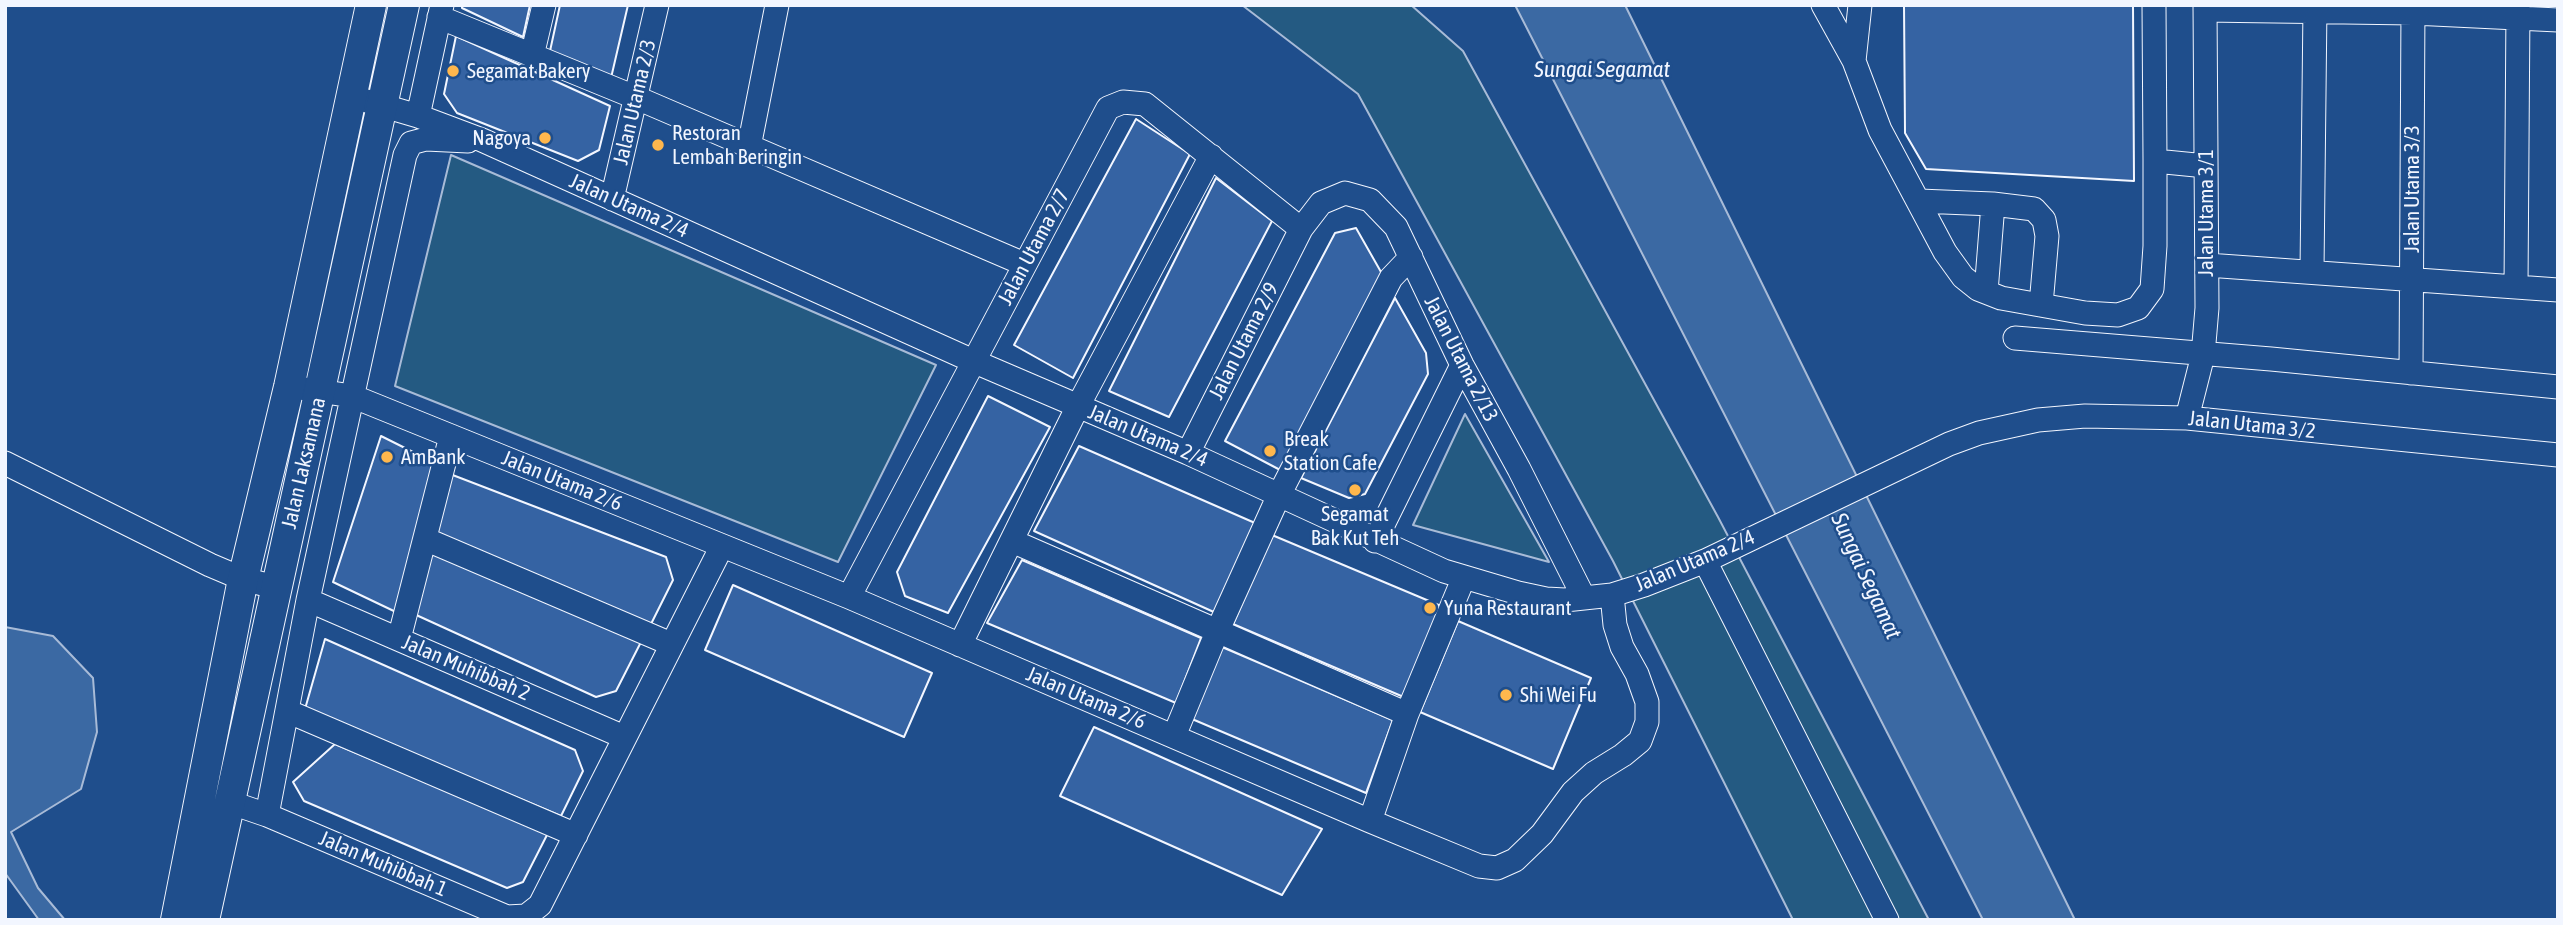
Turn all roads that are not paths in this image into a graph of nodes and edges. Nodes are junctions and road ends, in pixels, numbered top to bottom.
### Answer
1 (371, 5) edge
2 (404, 5) edge
3 (544, 5) edge
4 (657, 5) edge
5 (777, 5) edge
6 (1823, 5) edge
7 (1860, 5) edge
8 (2154, 5) edge
9 (2205, 8) edge
10 (2315, 8) edge
11 (2413, 9) edge
12 (441, 11) edge
13 (2518, 11) edge
14 (2558, 20) edge
15 (532, 56) junction
16 (1854, 61) junction
17 (350, 96) junction
18 (637, 98) junction
19 (381, 105) junction
20 (418, 116) junction
21 (482, 140) junction
22 (749, 147) junction
23 (1211, 156) junction
24 (2155, 161) junction
25 (2206, 166) junction
26 (612, 199) junction
27 (1919, 201) junction
28 (1993, 204) junction
29 (1301, 229) junction
30 (1410, 257) junction
31 (1024, 264) junction
32 (2207, 265) junction
33 (2312, 271) junction
34 (2412, 279) junction
35 (2516, 287) junction
36 (2558, 290) edge
37 (1986, 292) junction
38 (2041, 305) junction
39 (2015, 338) dead end
40 (2203, 355) junction
41 (973, 361) junction
42 (1462, 365) junction
43 (2411, 373) junction
44 (289, 387) junction
45 (2558, 387) edge
46 (321, 390) junction
47 (352, 396) junction
48 (1078, 406) junction
49 (2187, 418) junction
50 (451, 436) junction
51 (1949, 444) joint
52 (1188, 453) junction
53 (2558, 455) edge
54 (5, 463) edge
55 (1279, 495) junction
56 (425, 539) junction
57 (1012, 541) junction
58 (1375, 541) junction
59 (722, 546) junction
60 (1714, 557) junction
61 (1464, 578) junction
62 (243, 579) junction
63 (275, 587) junction
64 (1612, 596) junction
65 (849, 597) junction
66 (1584, 598) junction
67 (308, 600) junction
68 (1217, 632) junction
69 (399, 639) junction
70 (671, 644) junction
71 (960, 645) junction
72 (287, 711) junction
73 (1407, 715) junction
74 (1174, 736) junction
75 (624, 737) junction
76 (229, 802) junction
77 (267, 815) junction
78 (1370, 821) junction
79 (576, 835) junction
80 (176, 920) edge
81 (204, 920) edge
82 (1886, 920) edge

1 - 17 main road, Jalan Laksamana
2 - 19 main road, Jalan Laksamana
3 - 15 street
4 - 18 street, Jalan Utama 2/3
5 - 22 street
6 - 16 street
7 - 16 street
8 - 24 street
9 - 10 street
9 - 25 street, Jalan Utama 3/1
10 - 11 street
10 - 33 street
11 - 13 street
11 - 34 street, Jalan Utama 3/3
12 - 15 street
12 - 20 street
13 - 14 street
13 - 35 street
15 - 18 street
16 - 27 street
17 - 19 street, Jalan Utama 2/4
17 - 44 main road, Jalan Laksamana
18 - 22 street
18 - 26 street, Jalan Utama 2/3
19 - 20 street, Jalan Utama 2/4
19 - 46 main road, Jalan Laksamana
20 - 21 street, Jalan Utama 2/4
21 - 26 street, Jalan Utama 2/4
21 - 47 street
22 - 31 street
23 - 29 street, Jalan Utama 2/7
23 - 31 street, Jalan Utama 2/7
23 - 48 street
24 - 25 street
24 - 38 street
25 - 32 street, Jalan Utama 3/1
26 - 41 street, Jalan Utama 2/4
27 - 28 street
27 - 37 street
28 - 37 street
28 - 38 street
29 - 30 street, Jalan Utama 2/13
29 - 52 street, Jalan Utama 2/9
30 - 42 street, Jalan Utama 2/13
30 - 55 street
31 - 41 street, Jalan Utama 2/7
32 - 33 street
32 - 40 street, Jalan Utama 3/1
33 - 34 street
34 - 35 street
34 - 43 street, Jalan Utama 3/3
35 - 36 street
37 - 38 street
39 - 40 street
40 - 43 street
40 - 49 street, Jalan Utama 3/1
41 - 48 street, Jalan Utama 2/4
41 - 65 street, Jalan Utama 2/7
42 - 58 street
42 - 66 street, Jalan Utama 2/13
43 - 45 street
44 - 46 street, Jalan Utama 2/6
44 - 62 main road, Jalan Laksamana
46 - 47 street, Jalan Utama 2/6
46 - 63 main road, Jalan Laksamana
47 - 50 street, Jalan Utama 2/6
47 - 67 street
48 - 52 street, Jalan Utama 2/4
48 - 57 street
49 - 51 street, Jalan Utama 3/2
49 - 53 street, Jalan Utama 3/2
50 - 56 street
50 - 59 street, Jalan Utama 2/6
51 - 60 street, Jalan Utama 2/4
52 - 55 street, Jalan Utama 2/4
54 - 62 street
55 - 58 street, Jalan Utama 2/4
55 - 68 street
56 - 69 street
56 - 70 street
57 - 68 street
57 - 71 street
58 - 61 street, Jalan Utama 2/4
59 - 65 street, Jalan Utama 2/6
59 - 70 street, Jalan Muhibbah 1
60 - 64 street, Jalan Utama 2/4
60 - 82 street
61 - 66 street, Jalan Utama 2/4
61 - 73 street
62 - 63 street
62 - 80 main road, Jalan Laksamana
63 - 76 main road, Jalan Laksamana
64 - 66 street, Jalan Utama 2/4
64 - 78 street, Jalan Utama 2/6
65 - 71 street, Jalan Utama 2/6
67 - 69 street, Jalan Muhibbah 2
67 - 72 street
68 - 73 street
68 - 74 street
69 - 75 street, Jalan Muhibbah 2
70 - 75 street, Jalan Muhibbah 1
71 - 74 street, Jalan Utama 2/6
72 - 77 street
72 - 79 street
73 - 78 street
74 - 78 street, Jalan Utama 2/6
75 - 79 street, Jalan Muhibbah 1
76 - 77 street, Jalan Muhibbah 1
76 - 81 main road, Jalan Laksamana
77 - 79 street, Jalan Muhibbah 1

